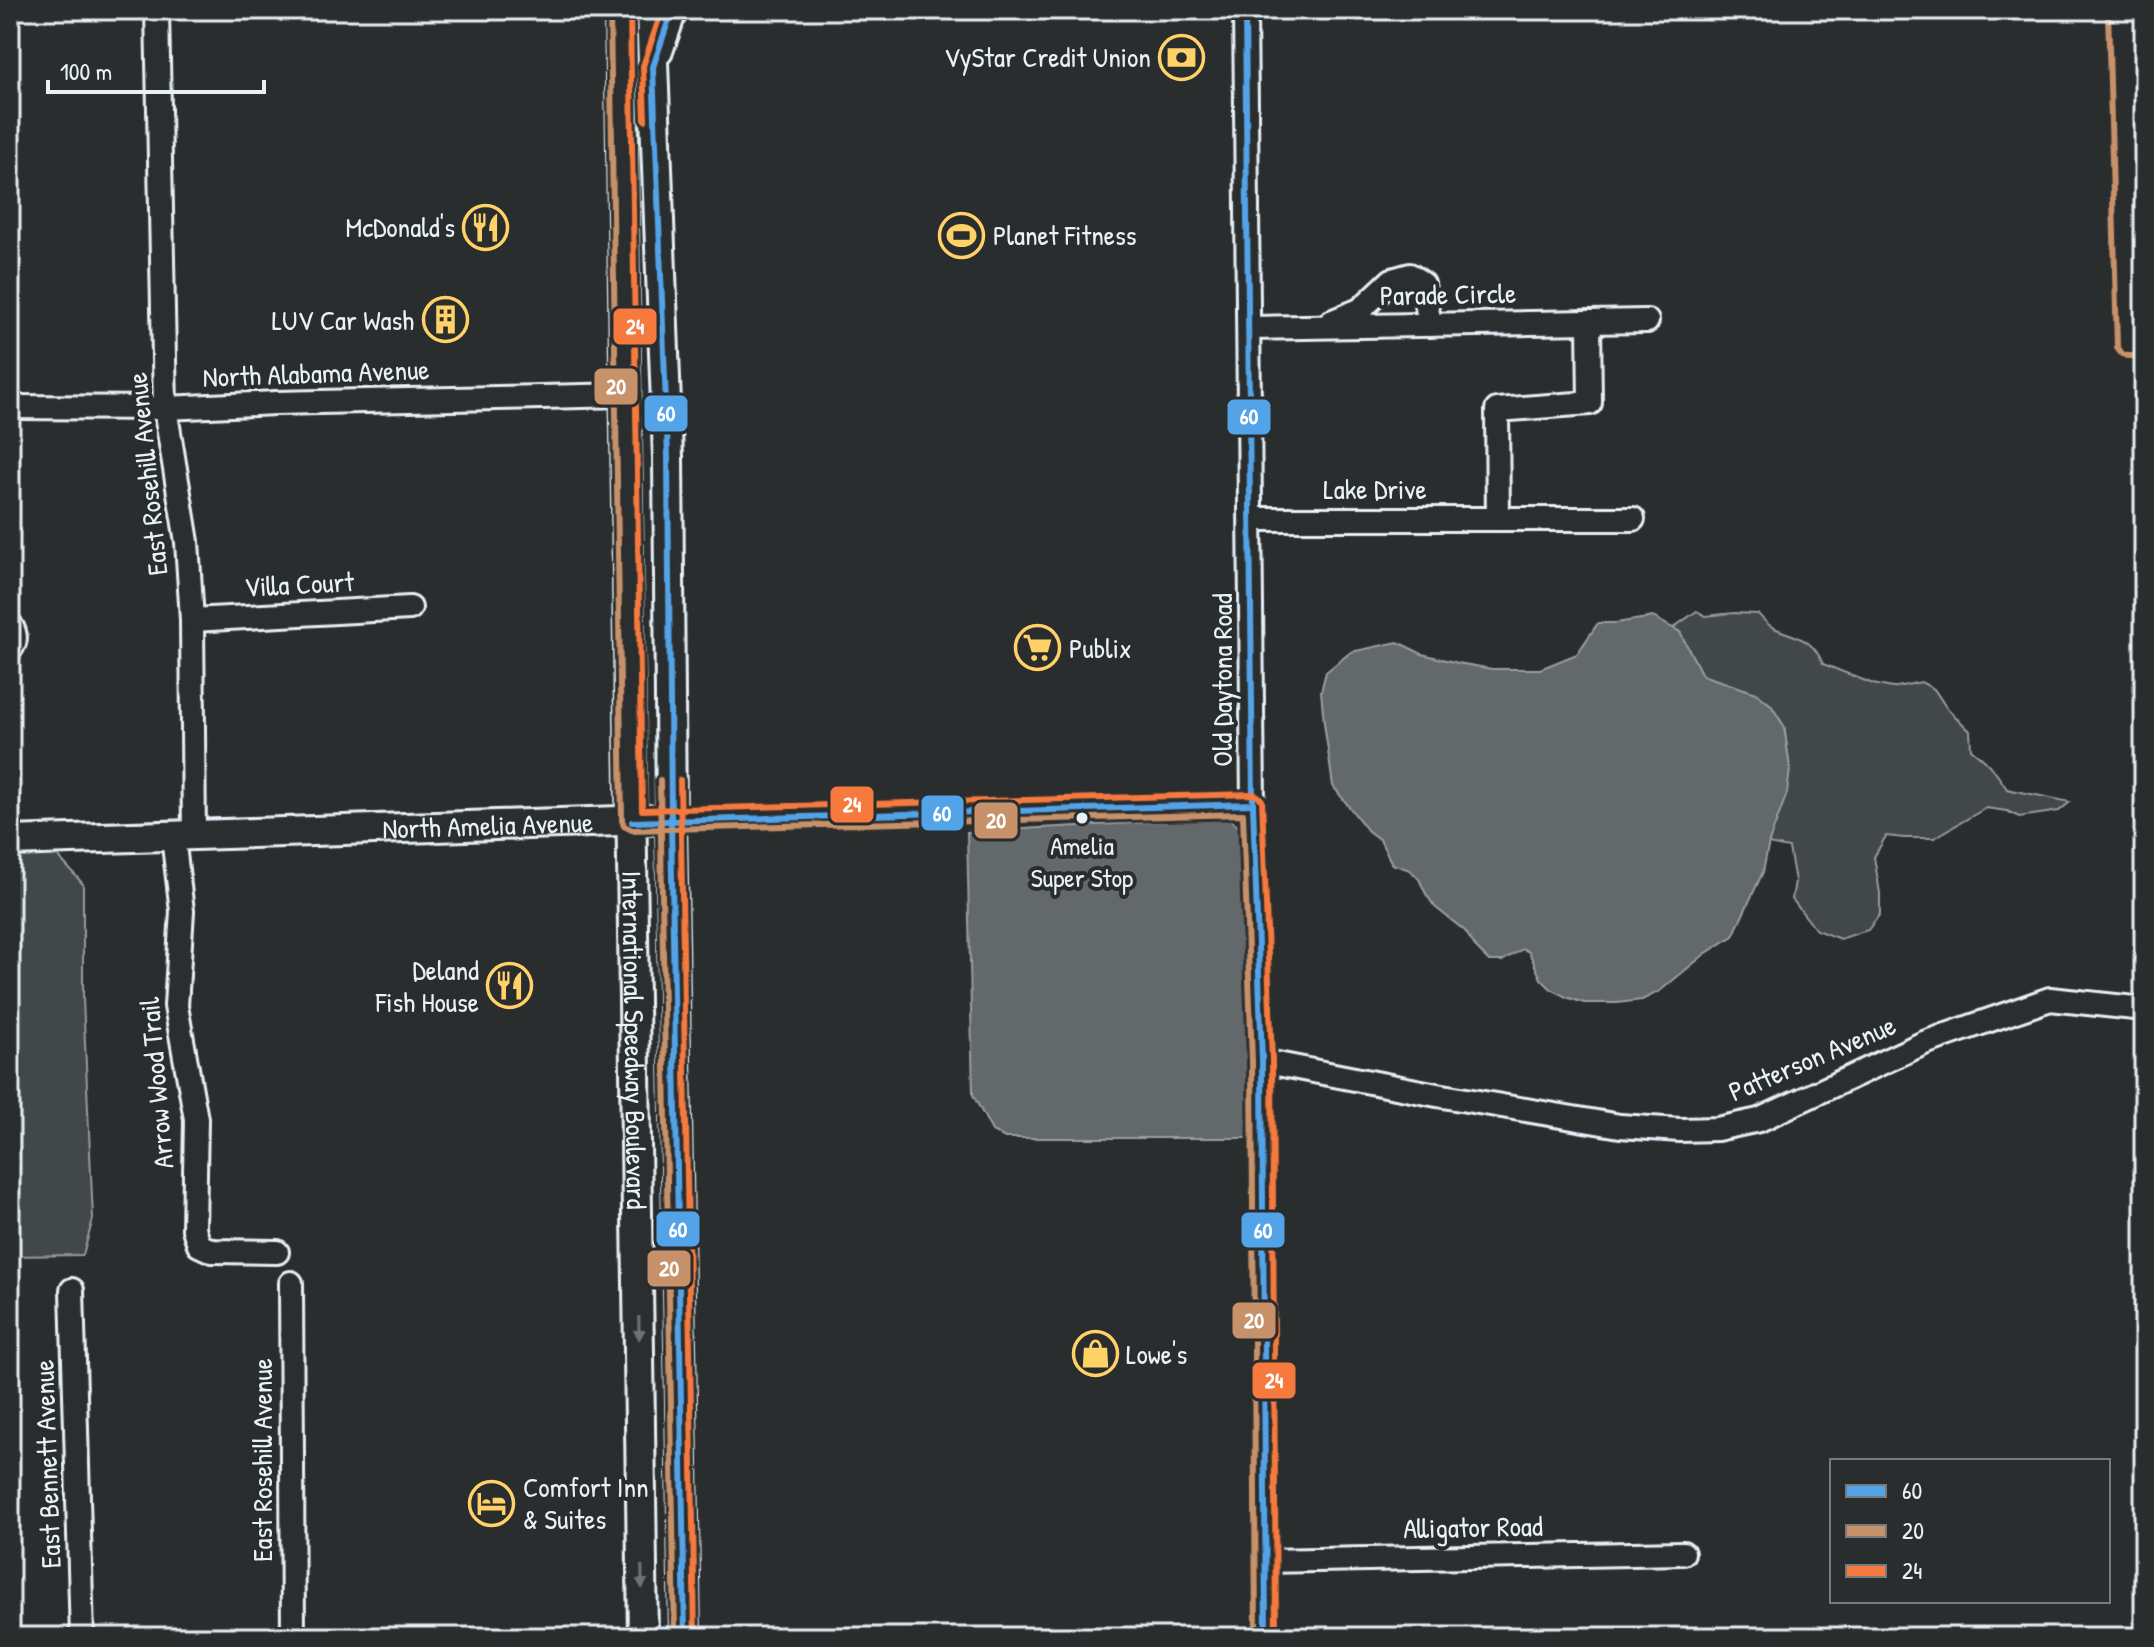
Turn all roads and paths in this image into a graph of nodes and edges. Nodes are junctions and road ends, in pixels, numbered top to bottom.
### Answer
1 (157, 10) edge
2 (606, 10) edge
3 (620, 10) edge
4 (651, 10) edge
5 (674, 10) edge
6 (1245, 10) edge
7 (620, 49) junction
8 (653, 67) junction
9 (1647, 321) dead end
10 (1589, 322) junction
11 (1430, 325) junction
12 (1321, 327) junction
13 (1249, 328) junction
14 (625, 395) junction
15 (10, 407) edge
16 (165, 408) junction
17 (668, 457) junction
18 (1251, 519) junction
19 (1498, 519) junction
20 (1633, 519) dead end
21 (410, 608) dead end
22 (192, 620) junction
23 (10, 624) edge
24 (10, 650) edge
25 (1253, 804) junction
26 (671, 819) junction
27 (632, 820) junction
28 (184, 836) junction
29 (10, 841) edge
30 (2144, 1009) edge
31 (1262, 1061) junction
32 (637, 1194) junction
33 (678, 1250) junction
34 (277, 1252) dead end
35 (638, 1264) junction
36 (291, 1283) dead end
37 (72, 1290) dead end
38 (680, 1306) junction
39 (1683, 1553) dead end
40 (1265, 1561) junction
41 (82, 1637) edge
42 (293, 1637) edge
43 (643, 1637) edge
44 (685, 1637) edge
45 (1266, 1637) edge

1 - 16 street, East Rosehill Avenue
2 - 7 main road
3 - 7 main road, International Speedway Boulevard
4 - 8 main road, International Speedway Boulevard
5 - 8 main road
6 - 13 street, Old Daytona Road
7 - 14 main road, International Speedway Boulevard
8 - 17 main road, International Speedway Boulevard
9 - 10 street, Parade Circle
10 - 11 street, Parade Circle
10 - 19 street
11 - 12 street, Parade Circle
11 - 12 street
12 - 13 street, Parade Circle
13 - 18 street, Old Daytona Road
14 - 16 street, North Alabama Avenue
14 - 17 main road
14 - 27 main road, International Speedway Boulevard
15 - 16 street, North Alabama Avenue
16 - 22 street, East Rosehill Avenue
17 - 26 main road, International Speedway Boulevard
18 - 19 street, Lake Drive
18 - 25 street, Old Daytona Road
19 - 20 street, Lake Drive
21 - 22 street, Villa Court
22 - 28 street, East Rosehill Avenue
23 - 24 street
25 - 26 street, North Amelia Avenue
25 - 31 street, Old Daytona Road
26 - 27 main road, North Amelia Avenue
26 - 33 main road, International Speedway Boulevard
27 - 28 main road, North Amelia Avenue
27 - 32 main road, International Speedway Boulevard
28 - 29 main road, North Amelia Avenue
28 - 34 street, Arrow Wood Trail
30 - 31 street, Patterson Avenue
31 - 40 street, Old Daytona Road
32 - 33 main road
32 - 35 main road, International Speedway Boulevard
33 - 38 main road, International Speedway Boulevard
35 - 38 main road
35 -> 43 main road, International Speedway Boulevard
36 - 42 street, East Rosehill Avenue
37 - 41 street, East Bennett Avenue
38 - 44 main road, International Speedway Boulevard
39 - 40 street, Alligator Road
40 - 45 street, Old Daytona Road

